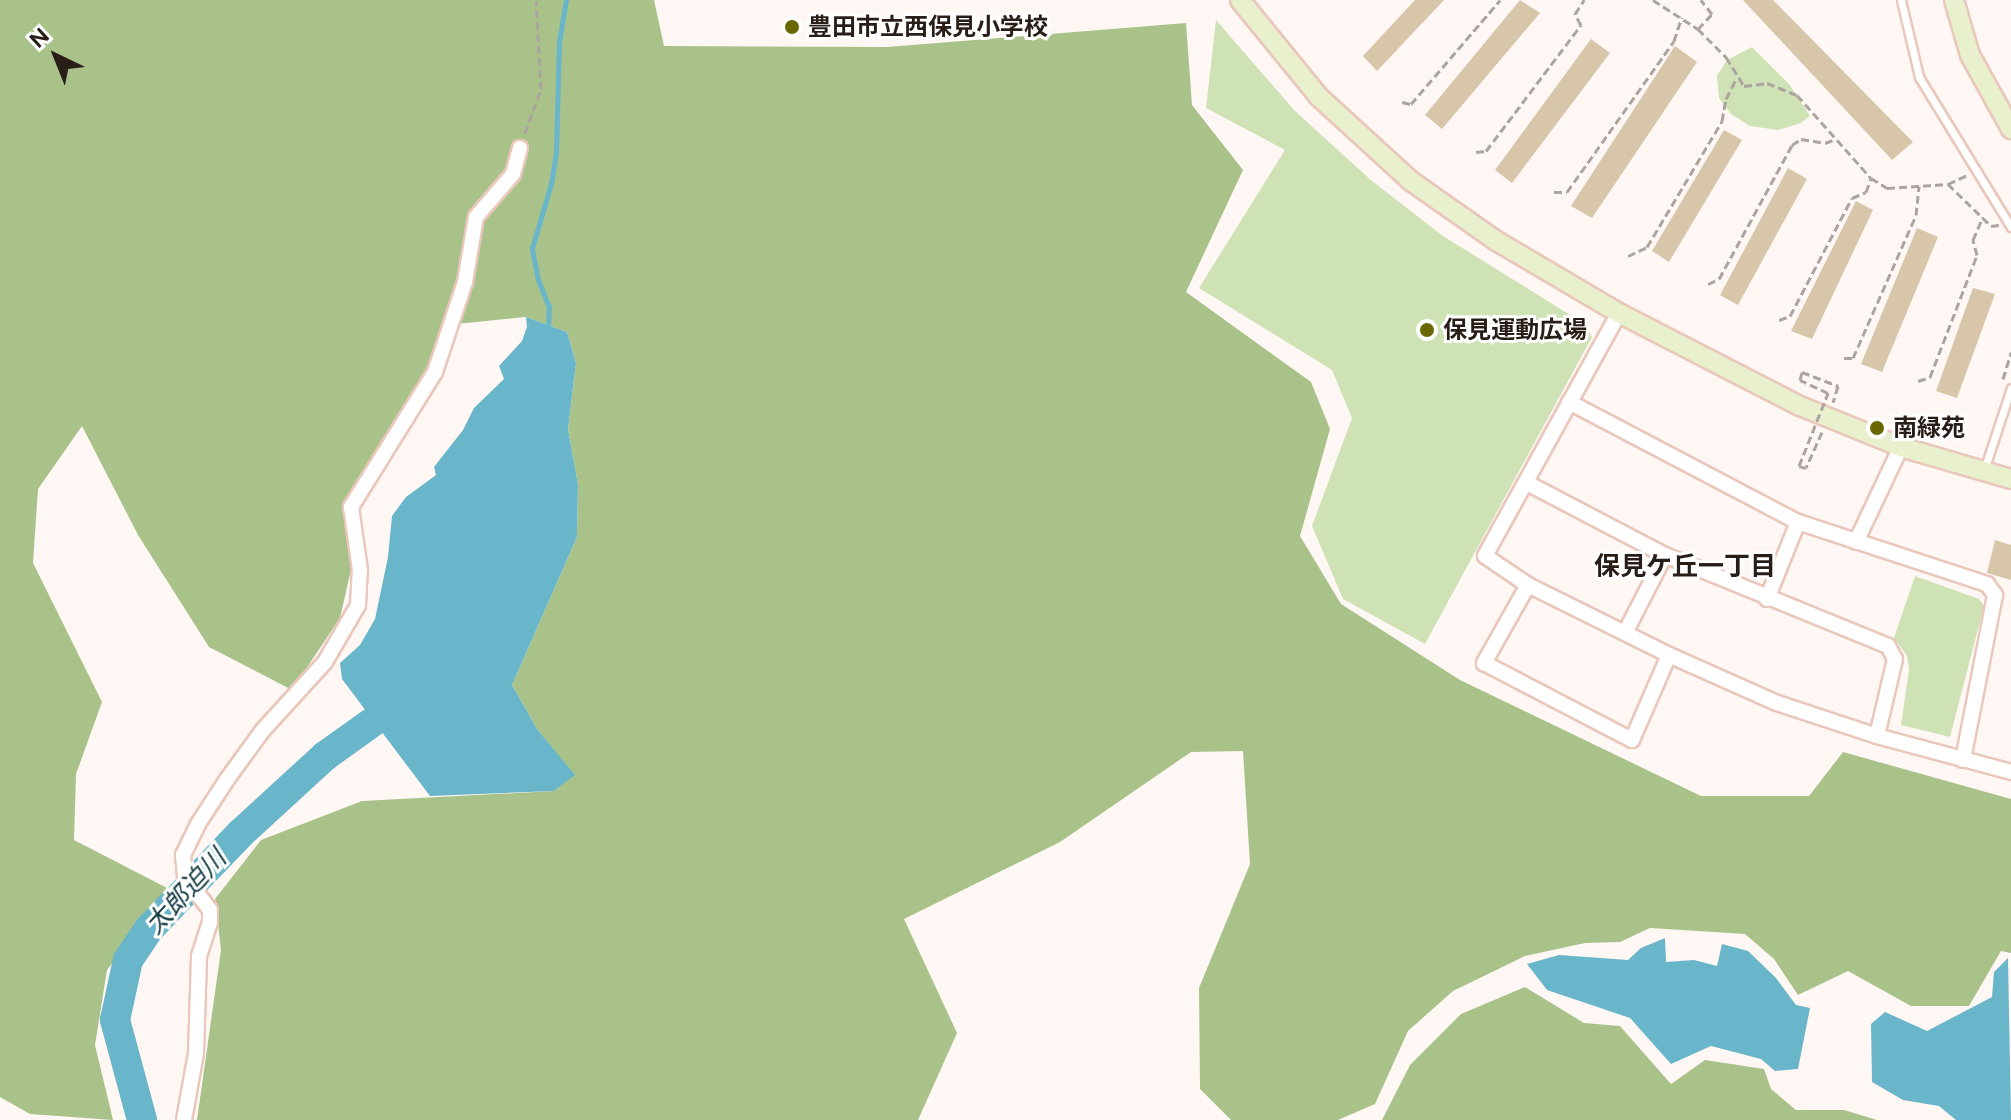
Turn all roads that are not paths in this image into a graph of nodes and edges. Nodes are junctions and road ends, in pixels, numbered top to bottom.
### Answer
1 (1240, 0) edge
2 (1901, 0) edge
3 (1954, 0) edge
4 (2011, 129) edge
5 (520, 148) road end
6 (2011, 227) edge
7 (1619, 313) junction
8 (2011, 388) edge
9 (1569, 402) junction
10 (1901, 447) junction
11 (1984, 472) junction
12 (2011, 479) edge
13 (1527, 483) junction
14 (1798, 522) junction
15 (1856, 542) junction
16 (1665, 555) junction
17 (1528, 585) junction
18 (1767, 599) junction
19 (1626, 631) junction
20 (1669, 655) junction
21 (1877, 736) junction
22 (1963, 760) junction
23 (2011, 772) edge
24 (184, 1120) edge

1 - 7 street
2 - 6 lane
3 - 4 street
5 - 24 street
7 - 9 street
7 - 10 street
8 - 11 lane
9 - 13 street
9 - 14 street
10 - 11 street
10 - 15 street
11 - 12 street
13 - 16 street
13 - 17 street
14 - 15 street
14 - 18 street
15 - 22 street
16 - 18 street
16 - 19 street
17 - 19 street
17 - 20 street
18 - 21 street
19 - 20 street
20 - 21 street
21 - 22 street
22 - 23 street

